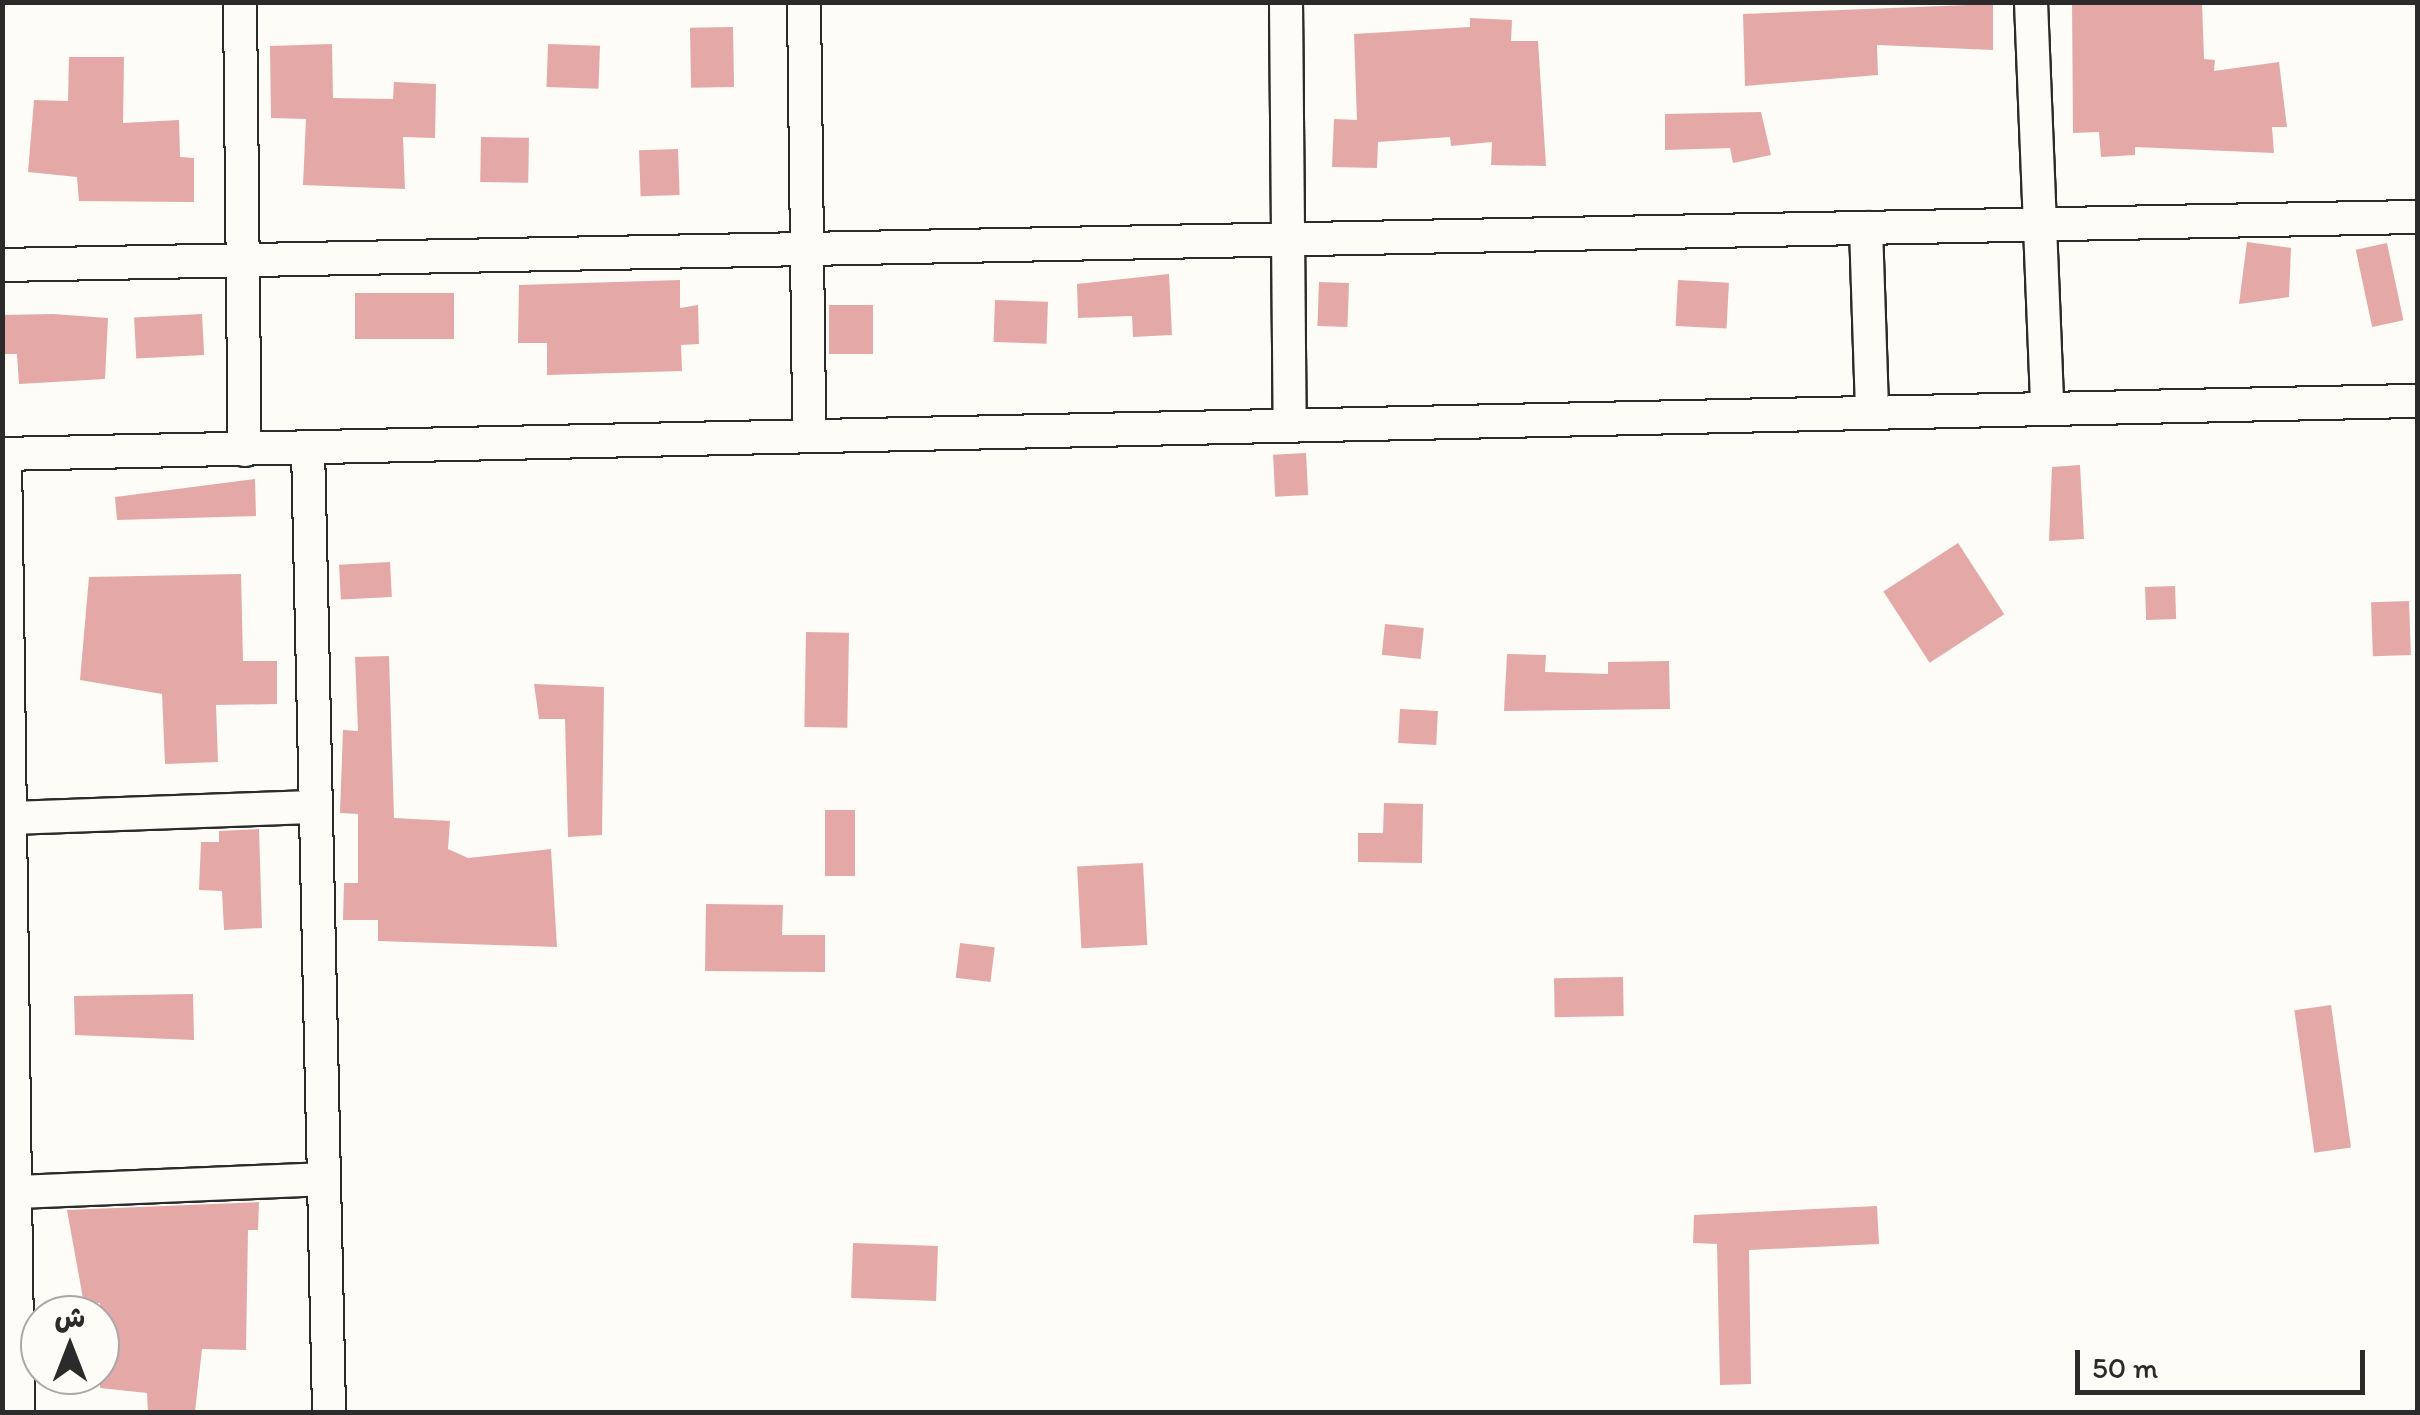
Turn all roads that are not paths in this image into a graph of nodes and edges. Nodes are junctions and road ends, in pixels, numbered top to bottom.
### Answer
1 (240, 2) edge
2 (804, 2) edge
3 (1286, 2) edge
4 (2031, 2) edge
5 (2418, 217) edge
6 (2040, 225) junction
7 (1866, 228) junction
8 (1290, 240) junction
9 (807, 248) junction
10 (247, 260) junction
11 (2, 264) edge
12 (2418, 401) edge
13 (2047, 409) junction
14 (1872, 413) junction
15 (1290, 426) junction
16 (809, 436) junction
17 (308, 447) junction
18 (245, 450) junction
19 (4, 454) edge
20 (6, 748) edge
21 (316, 806) junction
22 (10, 818) junction
23 (5, 1024) edge
24 (323, 1178) junction
25 (16, 1192) junction
26 (10, 1303) edge
27 (18, 1412) edge
28 (329, 1412) edge

1 - 10 street
2 - 9 street
3 - 8 street
4 - 6 street
5 - 6 street
6 - 7 street
6 - 13 street
7 - 8 street
7 - 14 street
8 - 9 street
8 - 15 street
9 - 10 street
9 - 16 street
10 - 11 street
10 - 18 street
12 - 13 street
13 - 14 street
14 - 15 street
15 - 16 street
16 - 17 street
17 - 18 street
17 - 21 street
18 - 19 street
19 - 20 street
20 - 22 street
21 - 22 street
21 - 24 street
22 - 23 street
23 - 25 street
24 - 25 street
24 - 28 street
25 - 26 street
26 - 27 street

